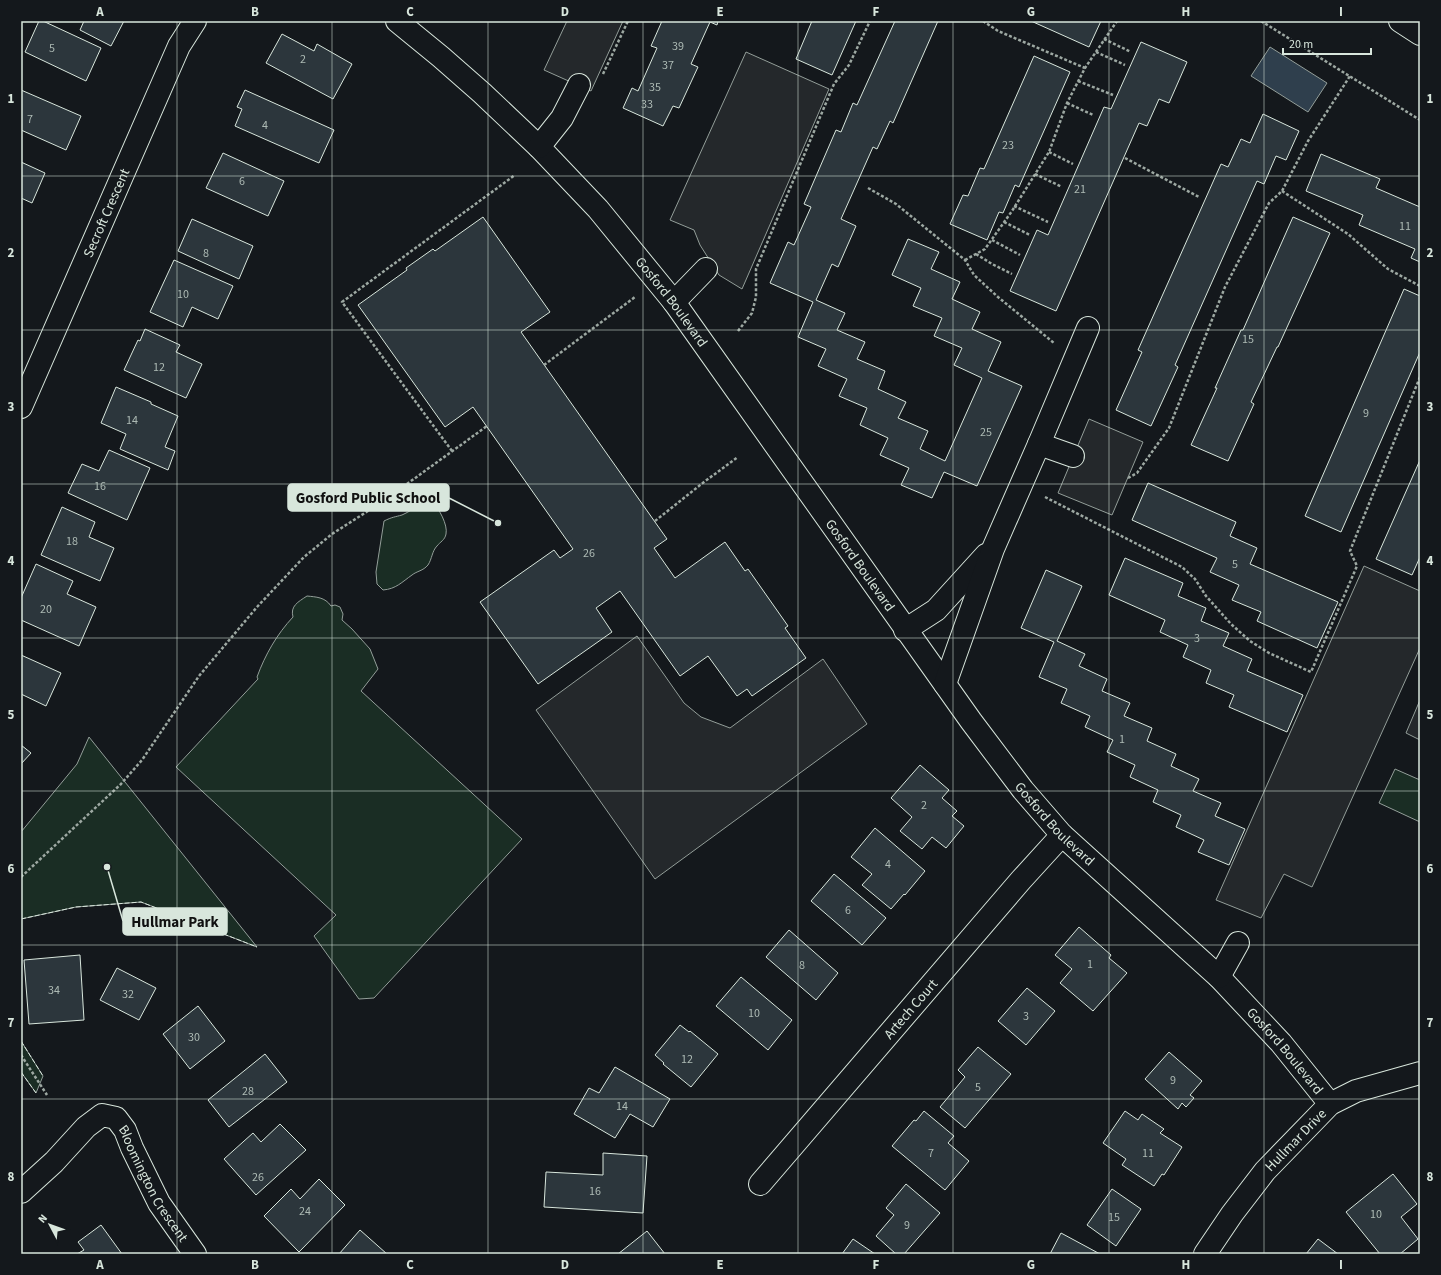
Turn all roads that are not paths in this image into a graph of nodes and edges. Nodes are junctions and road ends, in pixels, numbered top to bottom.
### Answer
1 (195, 21) edge
2 (397, 21) edge
3 (1400, 21) edge
4 (1420, 34) edge
5 (579, 85) dead end
6 (539, 147) junction
7 (706, 268) dead end
8 (674, 302) junction
9 (1088, 328) dead end
10 (21, 408) edge
11 (1039, 444) junction
12 (1073, 456) dead end
13 (992, 548) junction
14 (905, 630) junction
15 (945, 684) junction
16 (1062, 835) junction
17 (1238, 943) dead end
18 (1219, 977) junction
19 (1420, 1072) edge
20 (1330, 1104) junction
21 (760, 1184) dead end
22 (21, 1192) edge
23 (195, 1254) edge
24 (1205, 1254) edge

1 - 10 street, Secroft Crescent
2 - 6 street, Gosford Boulevard
3 - 4 street
5 - 6 street
6 - 8 street, Gosford Boulevard
7 - 8 street
8 - 14 street, Gosford Boulevard
9 - 11 street
11 - 12 street
11 - 13 street
13 - 14 street
13 - 15 street
14 - 15 street, Gosford Boulevard
15 - 16 street, Gosford Boulevard
16 - 18 street, Gosford Boulevard
16 - 21 street, Artech Court
17 - 18 street
18 - 20 street, Gosford Boulevard
19 - 20 street, Hullmar Drive
20 - 24 street, Hullmar Drive
22 - 23 street, Bloomington Crescent

